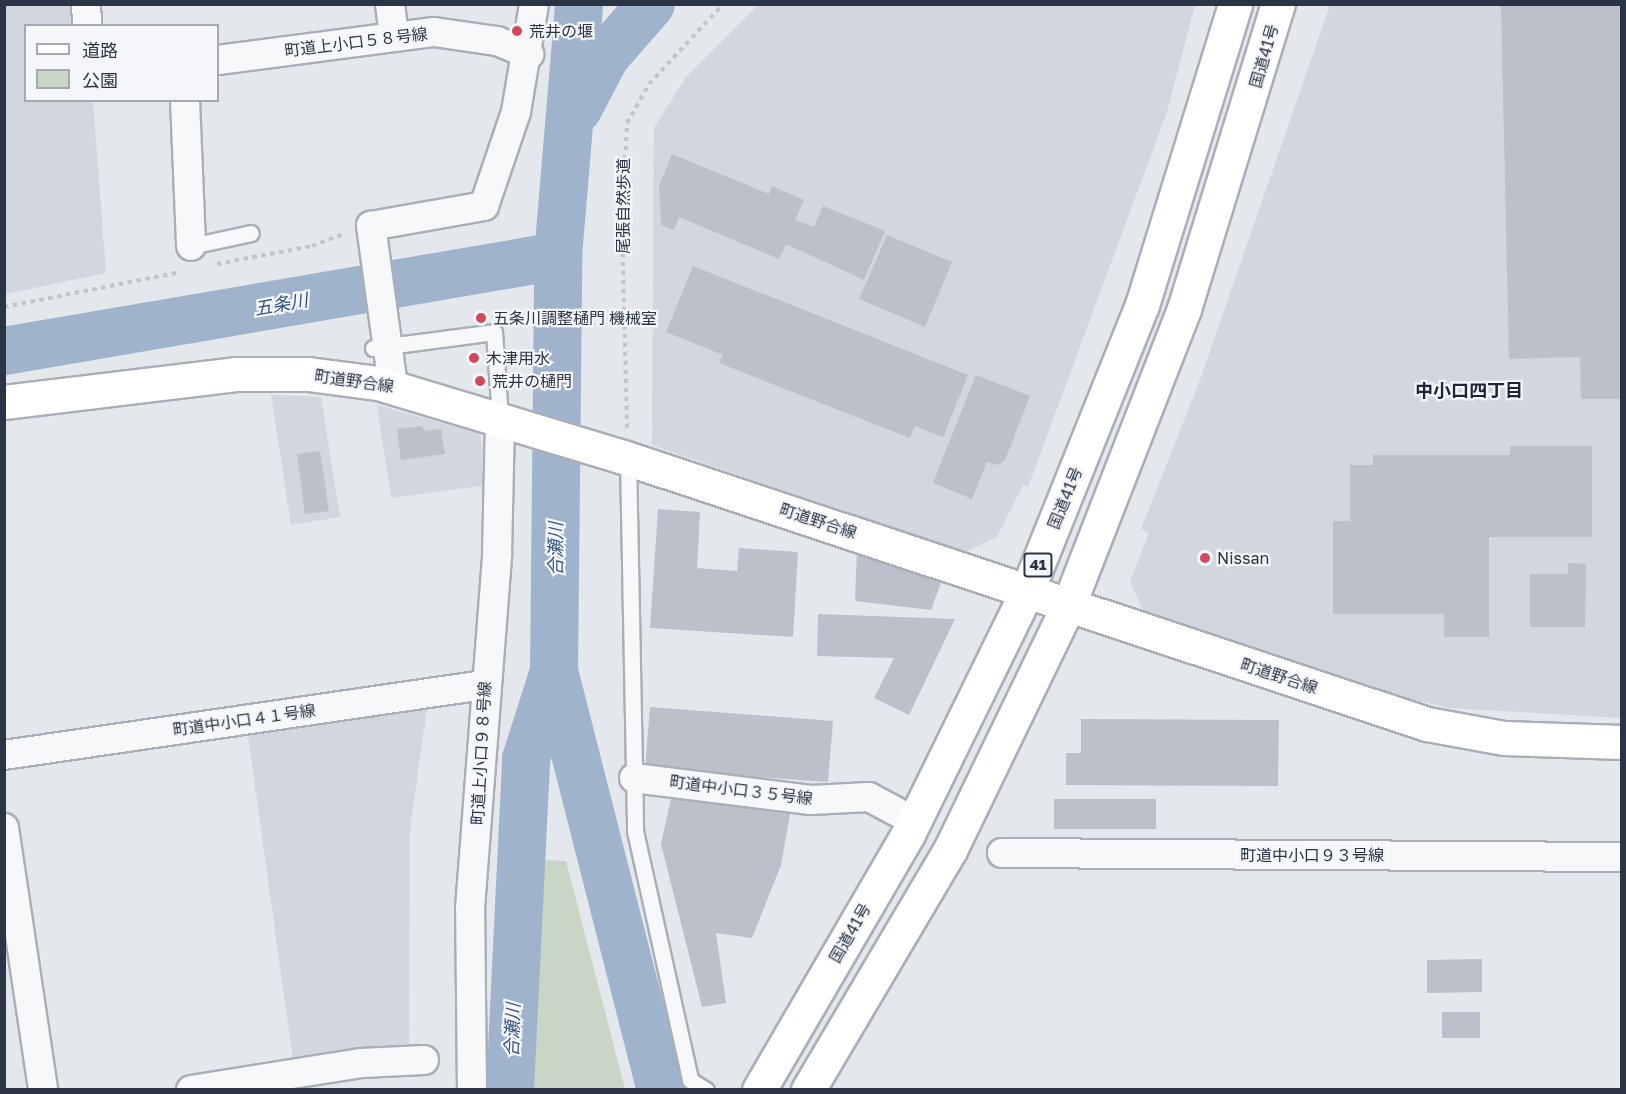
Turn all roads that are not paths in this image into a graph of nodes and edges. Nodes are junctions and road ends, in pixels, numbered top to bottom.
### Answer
1 (86, 4) edge
2 (390, 4) edge
3 (534, 4) edge
4 (1235, 4) edge
5 (1278, 4) edge
6 (87, 24) edge
7 (394, 37) junction
8 (529, 54) junction
9 (219, 60) edge
10 (185, 102) edge
11 (251, 233) dead end
12 (191, 246) joint
13 (382, 344) junction
14 (393, 386) junction
15 (4, 402) edge
16 (503, 418) junction
17 (626, 453) junction
18 (1027, 591) junction
19 (1068, 604) junction
20 (483, 685) junction
21 (1622, 742) edge
22 (4, 755) edge
23 (634, 778) junction
24 (914, 821) junction
25 (4, 828) edge
26 (1002, 853) dead end
27 (1622, 857) edge
28 (10, 900) edge
29 (423, 1060) dead end
30 (43, 1089) edge
31 (191, 1089) edge
32 (472, 1089) edge
33 (706, 1089) edge
34 (759, 1089) edge
35 (808, 1089) edge

1 - 6 street
2 - 7 street
3 - 8 street
4 - 18 main road, 国道41号 / 41
5 - 19 main road, 国道41号 / 41
7 - 8 street, 町道上小口５８号線
7 - 9 street, 町道上小口５８号線
8 - 13 street
10 - 12 street
11 - 12 lane
13 - 14 street
13 - 16 lane
14 - 15 main road, 町道野合線
14 - 16 main road, 町道野合線
16 - 17 main road, 町道野合線
16 - 20 street, 町道上小口９８号線
17 - 18 main road, 町道野合線
17 - 23 lane
18 - 19 main road, 町道野合線
18 - 24 main road, 国道41号 / 41
19 - 21 main road, 町道野合線
19 - 35 main road, 国道41号 / 41
20 - 22 street, 町道中小口４１号線
20 - 32 street, 町道上小口９８号線
23 - 24 street, 町道中小口３５号線
23 - 33 lane
24 - 34 main road, 国道41号 / 41
25 - 28 street
26 - 27 street, 町道中小口９３号線
28 - 30 street
29 - 31 street

